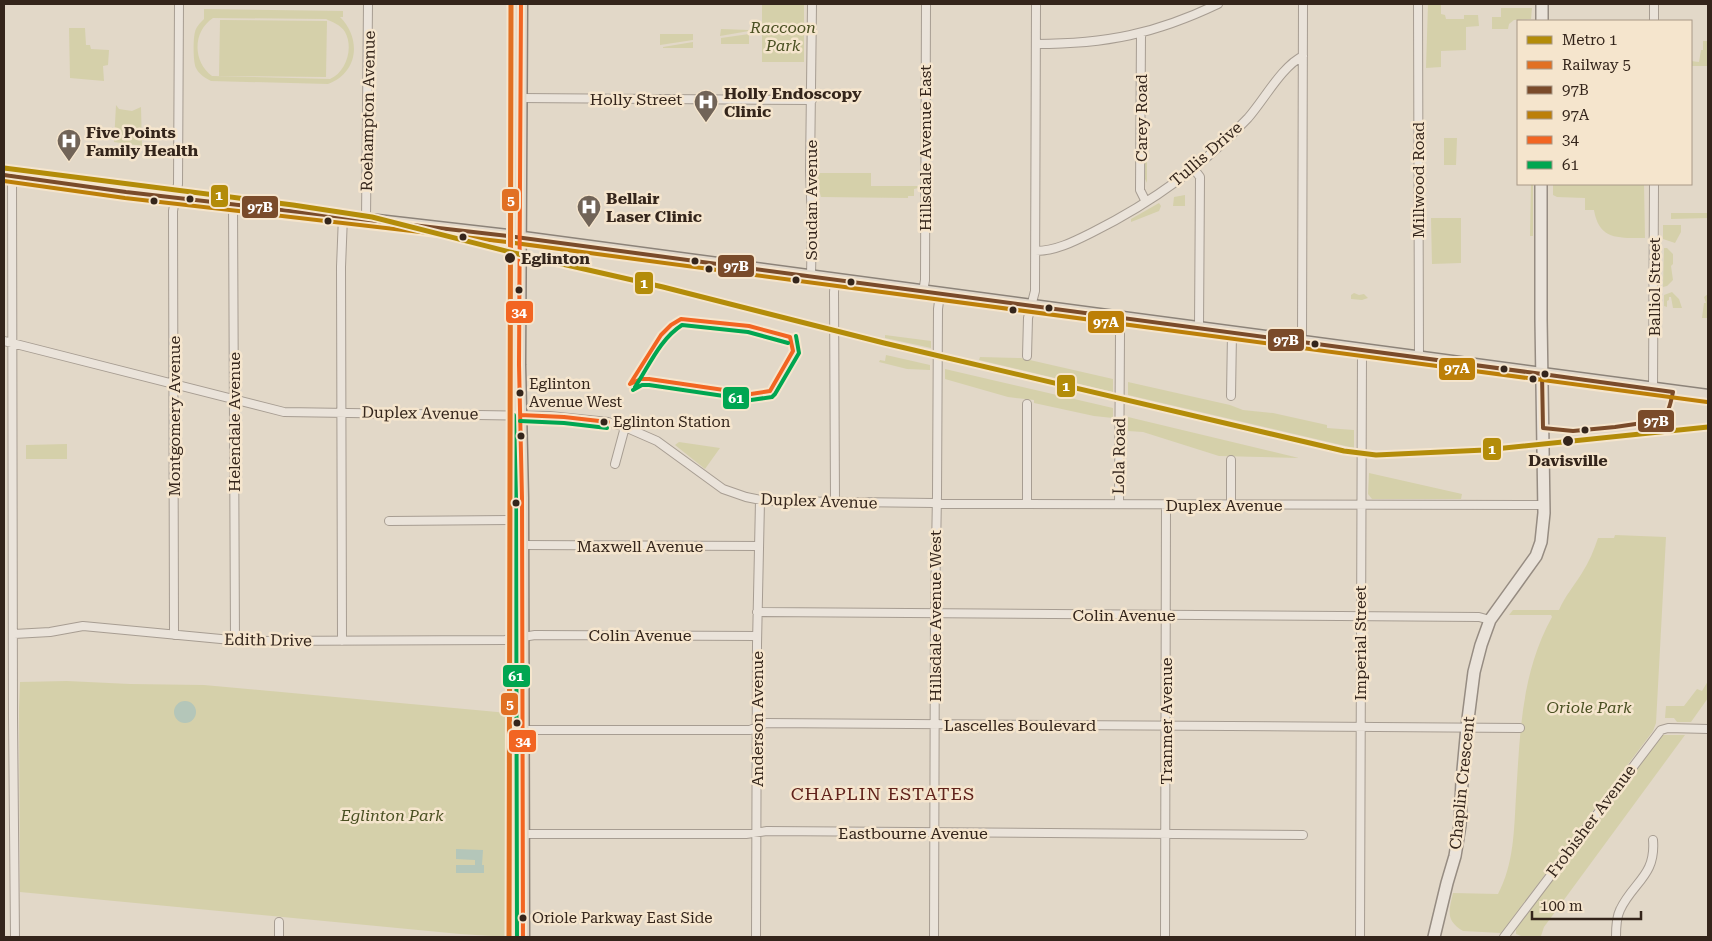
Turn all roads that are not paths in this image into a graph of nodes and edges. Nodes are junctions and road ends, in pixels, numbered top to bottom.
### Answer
1 (179, 4) edge
2 (368, 4) edge
3 (521, 4) edge
4 (812, 4) edge
5 (926, 4) edge
6 (1036, 4) edge
7 (1218, 4) edge
8 (1303, 4) edge
9 (1418, 4) edge
10 (1542, 4) edge
11 (1654, 4) edge
12 (1542, 20) edge
13 (1654, 20) edge
14 (1141, 34) junction
15 (1036, 44) junction
16 (1303, 56) junction
17 (520, 98) junction
18 (812, 100) junction
19 (1194, 169) junction
20 (8, 176) edge
21 (1541, 185) edge
22 (1654, 185) edge
23 (175, 196) junction
24 (1146, 202) junction
25 (233, 204) junction
26 (343, 216) junction
27 (366, 219) junction
28 (520, 238) junction
29 (1036, 251) junction
30 (811, 276) junction
31 (835, 280) junction
32 (923, 292) junction
33 (940, 294) junction
34 (1032, 307) junction
35 (1122, 318) junction
36 (1199, 328) junction
37 (1232, 333) junction
38 (4, 341) edge
39 (1302, 341) junction
40 (13, 343) junction
41 (1362, 350) junction
42 (1027, 356) dead end
43 (1419, 357) junction
44 (1542, 374) junction
45 (174, 384) junction
46 (1653, 389) junction
47 (1231, 396) dead end
48 (1708, 396) edge
49 (234, 399) junction
50 (1027, 404) dead end
51 (341, 413) junction
52 (520, 415) junction
53 (625, 427) junction
54 (1232, 460) dead end
55 (615, 464) dead end
56 (760, 500) junction
57 (1544, 500) junction
58 (834, 501) junction
59 (936, 503) junction
60 (1027, 504) junction
61 (1119, 504) junction
62 (1166, 504) junction
63 (1231, 505) junction
64 (1361, 505) junction
65 (522, 520) junction
66 (389, 521) dead end
67 (521, 545) junction
68 (759, 546) junction
69 (758, 612) junction
70 (935, 614) junction
71 (1166, 615) junction
72 (1360, 616) junction
73 (1490, 620) junction
74 (14, 634) junction
75 (174, 635) junction
76 (523, 636) junction
77 (757, 636) junction
78 (235, 640) junction
79 (342, 641) junction
80 (4, 669) edge
81 (14, 670) junction
82 (934, 724) junction
83 (1165, 725) junction
84 (758, 726) junction
85 (1360, 726) junction
86 (1467, 727) junction
87 (1520, 728) dead end
88 (1708, 729) edge
89 (522, 730) junction
90 (757, 833) junction
91 (934, 833) junction
92 (522, 834) junction
93 (1166, 834) junction
94 (1304, 835) dead end
95 (1653, 840) dead end
96 (279, 922) dead end
97 (15, 937) edge
98 (279, 937) edge
99 (522, 937) edge
100 (756, 937) edge
101 (934, 937) edge
102 (1165, 937) edge
103 (1360, 937) edge
104 (1434, 937) edge
105 (1504, 937) edge
106 (1616, 937) edge

1 - 23 street, Montgomery Avenue
2 - 27 street, Roehampton Avenue
3 - 17 main road
4 - 18 street, Soudan Avenue
5 - 32 street, Hillsdale Avenue East
6 - 15 street
7 - 14 street
8 - 16 street
9 - 43 street, Millwood Road
10 - 12 street
11 - 13 street
14 - 15 street
14 - 24 street, Carey Road
15 - 29 street
16 - 19 street, Tullis Drive
16 - 39 street
17 - 18 street, Holly Street
17 - 28 main road
18 - 30 street, Soudan Avenue
19 - 24 street, Tullis Drive
19 - 36 street
20 - 23 main road
20 - 40 street
21 - 44 street, Chaplin Crescent
22 - 46 street, Balliol Street
23 - 25 main road
23 - 45 street, Montgomery Avenue
24 - 29 street, Tullis Drive
25 - 26 main road
25 - 49 street, Helendale Avenue
26 - 27 main road
26 - 51 street
27 - 28 main road
28 - 30 main road
28 - 52 main road
29 - 34 street
30 - 31 main road
31 - 32 main road
31 - 58 street
32 - 33 main road
33 - 34 main road
33 - 59 street, Hillsdale Avenue West
34 - 35 main road
34 - 42 street
35 - 36 main road
35 - 61 street, Lola Road
36 - 37 main road
37 - 39 main road
37 - 47 street
38 - 40 street, Duplex Avenue
39 - 41 main road
40 - 45 street, Duplex Avenue
40 - 74 street
41 - 43 main road
41 - 64 street, Imperial Street
43 - 44 main road
44 - 46 main road
44 - 57 street, Chaplin Crescent
45 - 49 street, Duplex Avenue
45 - 75 street, Montgomery Avenue
46 - 48 main road
49 - 51 street, Duplex Avenue
49 - 78 street, Helendale Avenue
50 - 60 street
51 - 52 street, Duplex Avenue
51 - 79 street
52 - 53 street, Duplex Avenue
52 - 65 main road
53 - 55 street
53 - 56 street, Duplex Avenue
54 - 63 street
56 - 58 street, Duplex Avenue
56 - 68 street, Anderson Avenue
57 - 64 street, Duplex Avenue
57 - 73 street, Chaplin Crescent
58 - 59 street, Duplex Avenue
59 - 60 street, Duplex Avenue
59 - 70 street, Hillsdale Avenue West
60 - 61 street, Duplex Avenue
61 - 62 street, Duplex Avenue
62 - 63 street, Duplex Avenue
62 - 71 street, Tranmer Avenue
63 - 64 street, Duplex Avenue
64 - 72 street, Imperial Street
65 - 66 street
65 - 67 main road
67 - 68 street, Maxwell Avenue
67 - 76 main road
68 - 69 street, Anderson Avenue
69 - 70 street, Colin Avenue
69 - 77 street, Anderson Avenue
70 - 71 street, Colin Avenue
70 - 82 street, Hillsdale Avenue West
71 - 72 street, Colin Avenue
71 - 83 street, Tranmer Avenue
72 - 73 street, Colin Avenue
72 - 85 street, Imperial Street
73 - 86 street, Chaplin Crescent
74 - 75 street, Edith Drive
74 - 81 street
75 - 78 street, Edith Drive
76 - 77 street, Colin Avenue
76 - 79 street, Edith Drive
76 - 89 main road
77 - 84 street, Anderson Avenue
78 - 79 street, Edith Drive
80 - 81 street
81 - 97 street
82 - 83 street, Lascelles Boulevard
82 - 84 street, Lascelles Boulevard
82 - 91 street, Hillsdale Avenue West
83 - 85 street, Lascelles Boulevard
83 - 93 street, Tranmer Avenue
84 - 89 street, Lascelles Boulevard
84 - 90 street, Anderson Avenue
85 - 86 street, Lascelles Boulevard
85 - 103 street, Imperial Street
86 - 87 street, Lascelles Boulevard
86 - 104 street, Chaplin Crescent
88 - 105 street, Frobisher Avenue
89 - 92 main road
90 - 91 street, Eastbourne Avenue
90 - 92 street, Eastbourne Avenue
90 - 100 street, Anderson Avenue
91 - 93 street, Eastbourne Avenue
91 - 101 street, Hillsdale Avenue West
92 - 99 main road
93 - 94 street, Eastbourne Avenue
93 - 102 street, Tranmer Avenue
95 - 106 street
96 - 98 street

